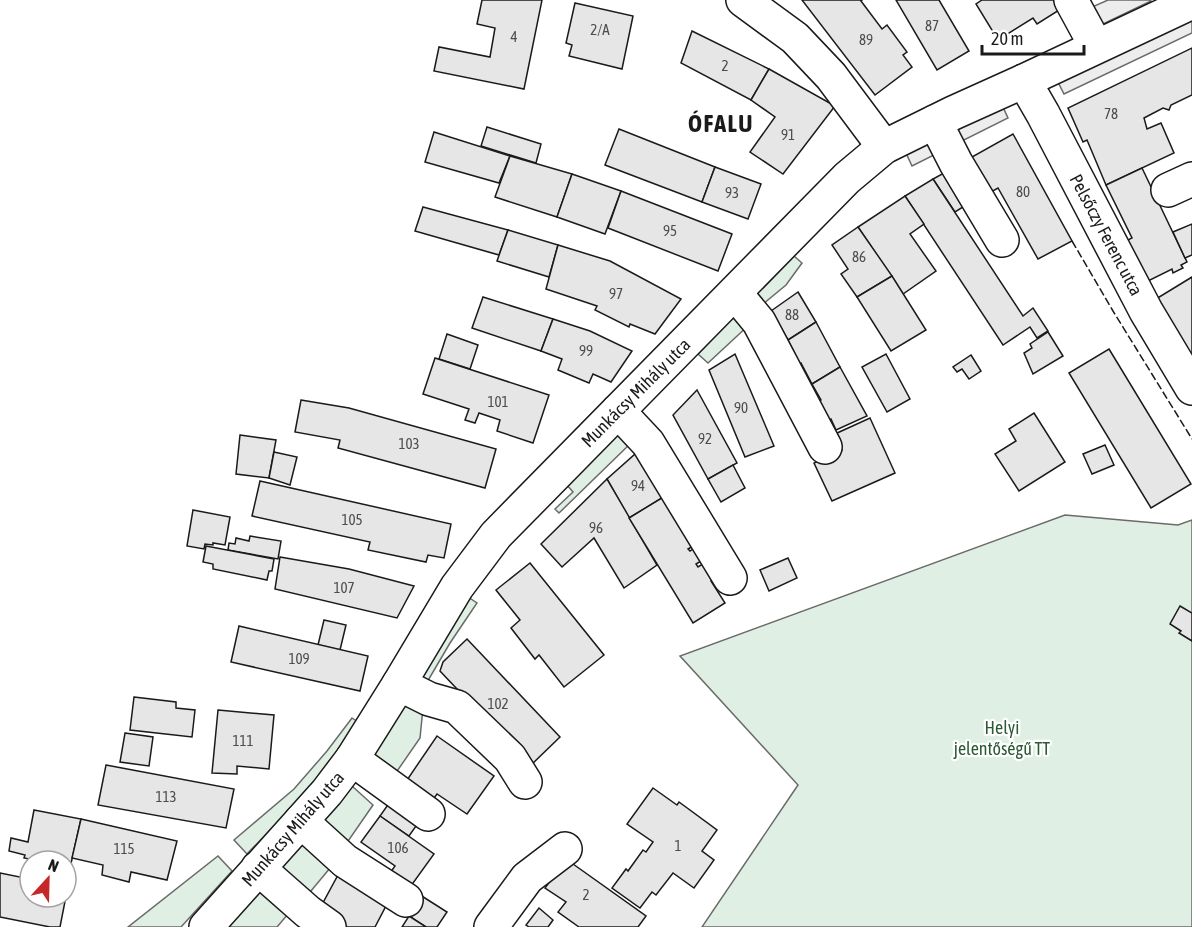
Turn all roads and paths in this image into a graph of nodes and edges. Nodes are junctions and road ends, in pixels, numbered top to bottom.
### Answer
1 (743, 0) edge
2 (1071, 0) edge
3 (1192, 2) edge
4 (1096, 46) junction
5 (1024, 81) junction
6 (935, 122) junction
7 (884, 147) junction
8 (1002, 240) dead end
9 (735, 292) junction
10 (1192, 388) edge
11 (618, 411) junction
12 (825, 447) dead end
13 (730, 578) dead end
14 (399, 684) junction
15 (352, 759) junction
16 (525, 782) dead end
17 (428, 814) dead end
18 (301, 821) junction
19 (565, 849) dead end
20 (258, 868) junction
21 (406, 900) dead end
22 (206, 927) edge
23 (329, 927) edge
24 (491, 927) edge

1 - 7 street
2 - 4 street
3 - 4 street, Munkácsy Mihály utca
4 - 5 street, Munkácsy Mihály utca
5 - 6 street, Munkácsy Mihály utca
5 - 10 street, Pelsőczy Ferenc utca
6 - 7 street, Munkácsy Mihály utca
6 - 8 street
7 - 9 street, Munkácsy Mihály utca
9 - 11 street, Munkácsy Mihály utca
9 - 12 street
11 - 13 street
11 - 14 street, Munkácsy Mihály utca
14 - 15 street, Munkácsy Mihály utca
14 - 16 street
15 - 17 street
15 - 18 street, Munkácsy Mihály utca
18 - 20 street, Munkácsy Mihály utca
18 - 21 street
19 - 24 street
20 - 22 street, Munkácsy Mihály utca
20 - 23 street

